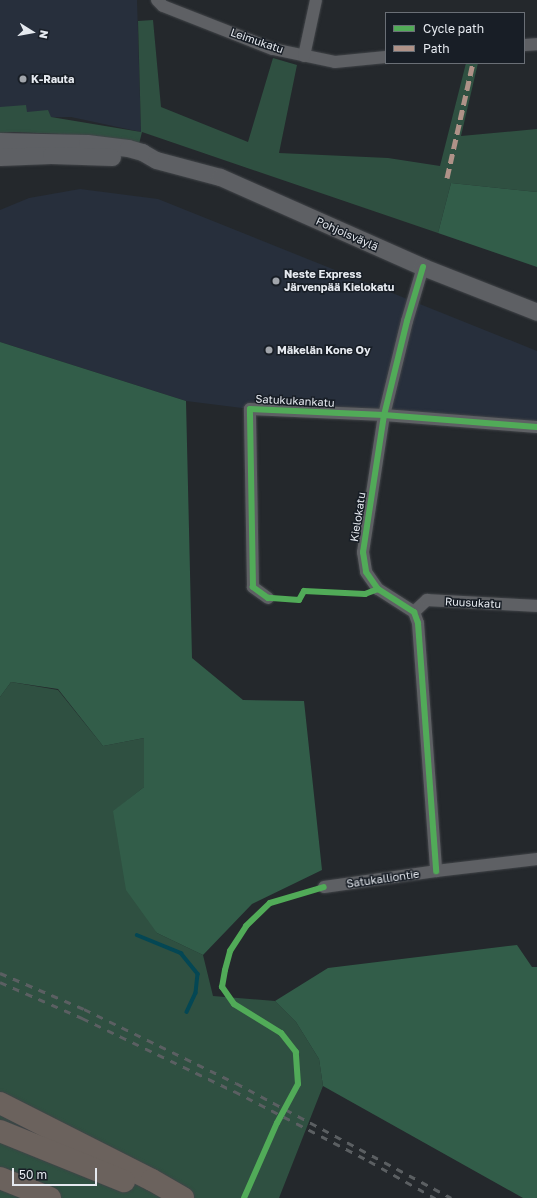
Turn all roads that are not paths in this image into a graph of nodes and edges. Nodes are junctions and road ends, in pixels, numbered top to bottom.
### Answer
1 (157, 0) edge
2 (316, 0) edge
3 (537, 44) edge
4 (525, 46) edge
5 (304, 56) junction
6 (385, 57) edge
7 (0, 141) edge
8 (0, 157) edge
9 (156, 160) junction
10 (423, 268) junction
11 (537, 312) edge
12 (384, 415) junction
13 (537, 427) edge
14 (268, 598) dead end
15 (537, 606) edge
16 (414, 612) junction
17 (537, 859) edge
18 (436, 871) junction
19 (324, 887) dead end
20 (0, 1103) edge
21 (0, 1131) edge
22 (4, 1180) edge
23 (50, 1198) edge
24 (166, 1198) edge
25 (183, 1198) edge

1 - 5 street, Leimukatu
2 - 5 street
3 - 4 street
5 - 6 street, Leimukatu
7 - 9 main road, Pohjoisväylä
8 - 9 main road, Pohjoisväylä
9 - 10 main road, Pohjoisväylä
10 - 11 main road, Pohjoisväylä
10 - 12 street, Kielokatu
12 - 13 street, Satukukankatu
12 - 14 street, Satukukankatu
12 - 16 street, Kielokatu
15 - 16 street, Ruusukatu
16 - 18 street
17 - 18 street, Satukalliontie
18 - 19 street, Satukalliontie
20 - 25 highway
21 - 24 highway
22 - 23 highway

